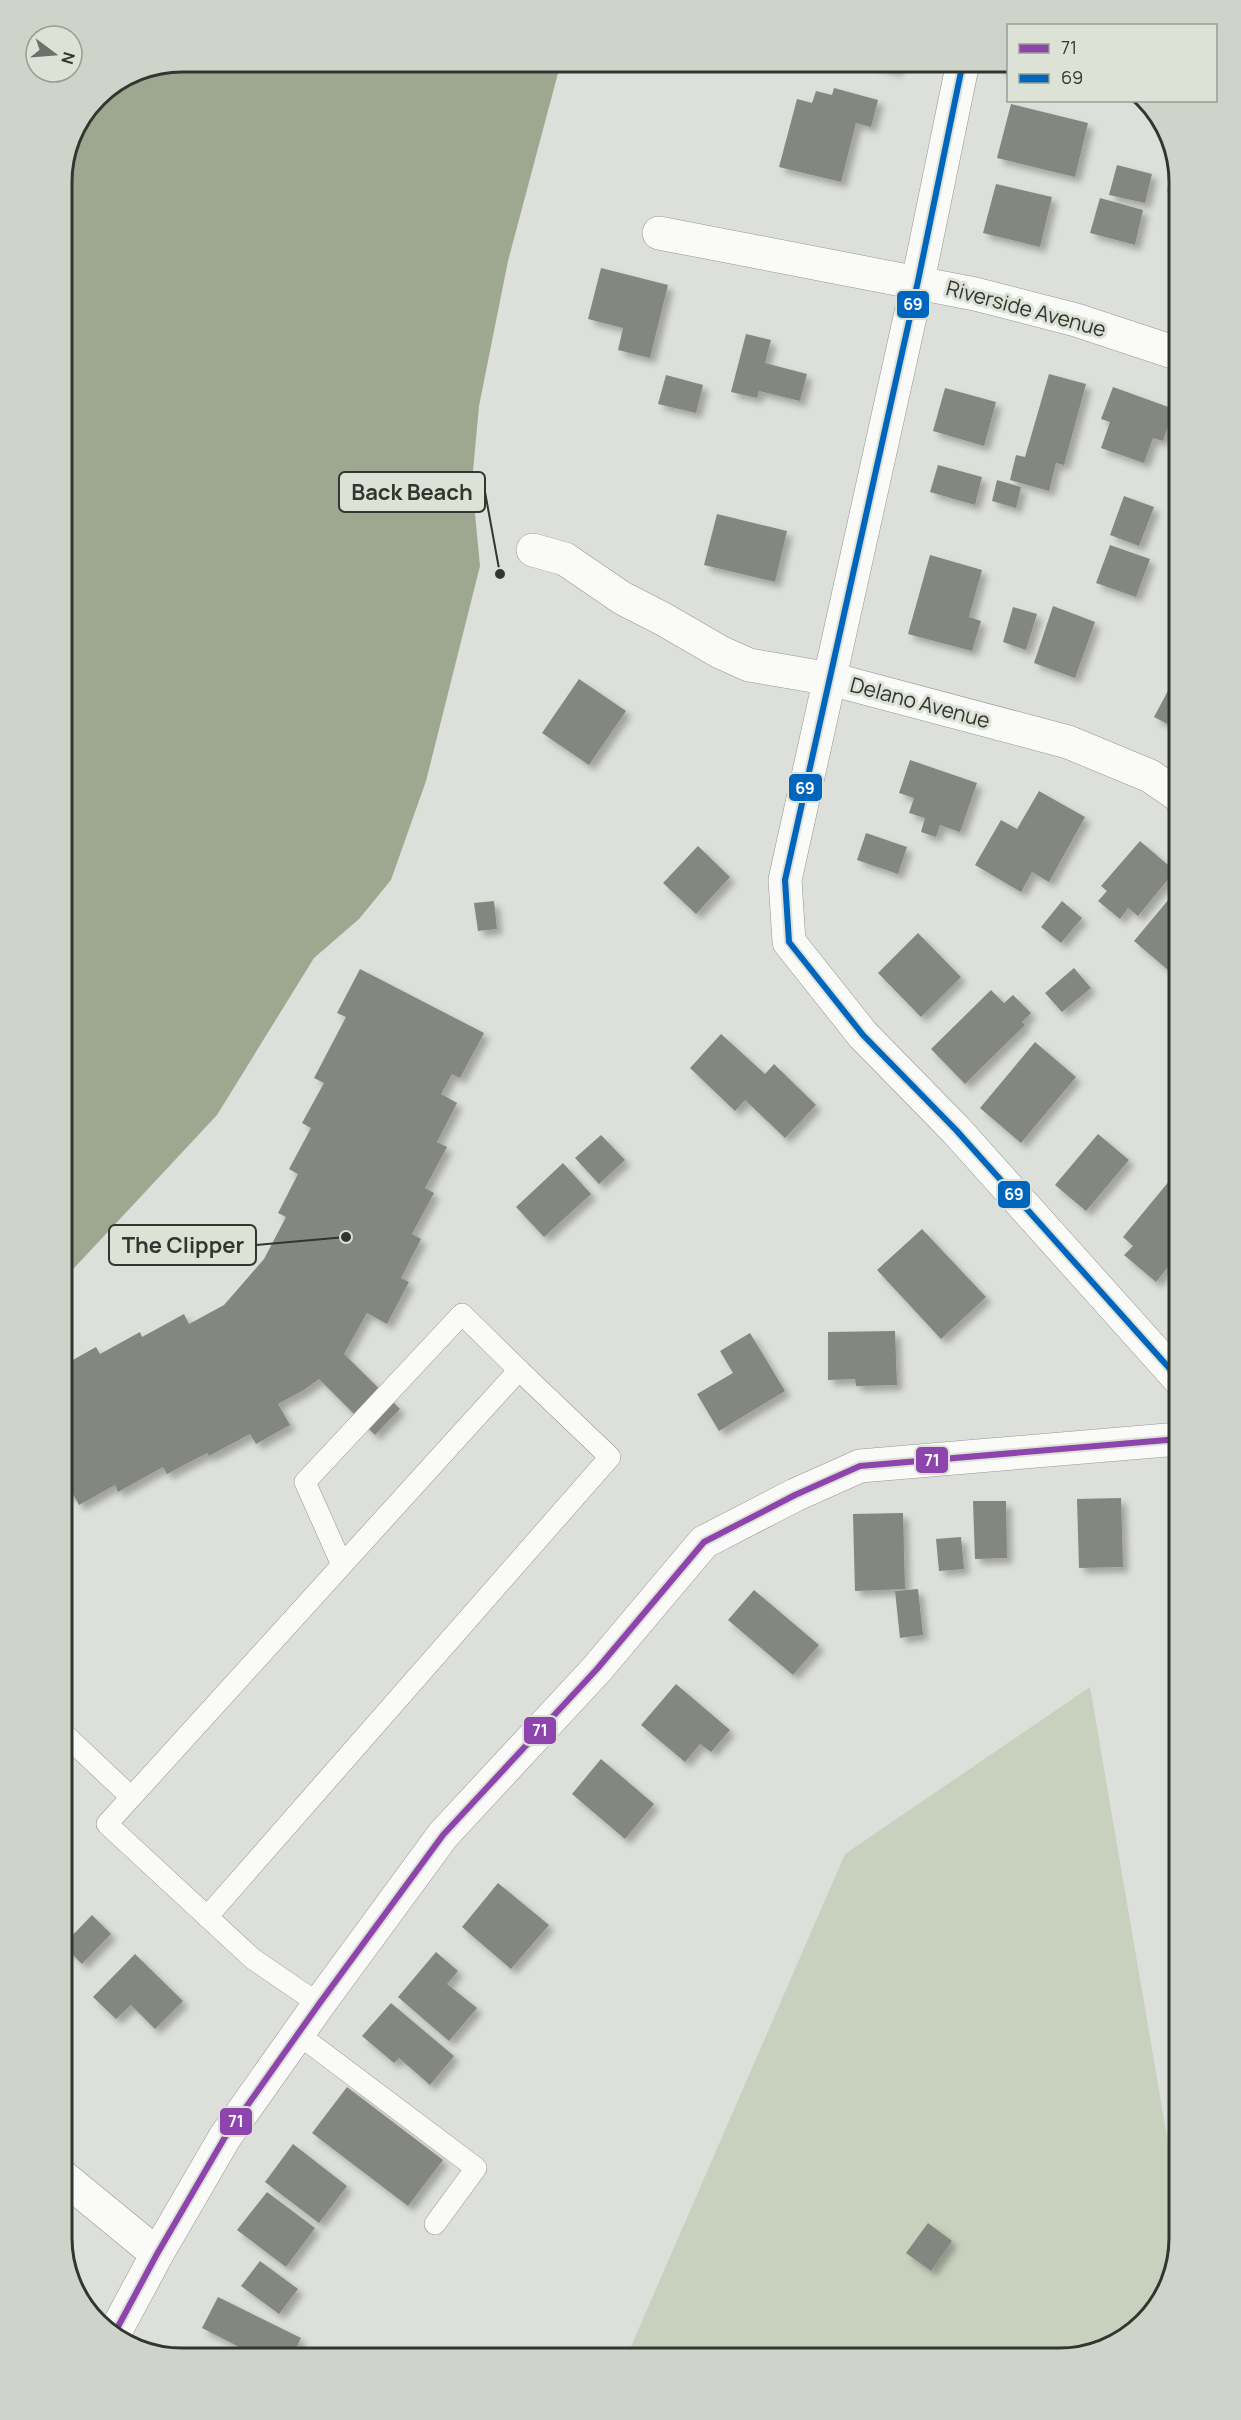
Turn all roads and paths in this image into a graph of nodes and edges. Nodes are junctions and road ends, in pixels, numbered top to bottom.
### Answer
1 (961, 72) edge
2 (658, 233) dead end
3 (918, 281) junction
4 (1169, 351) edge
5 (533, 550) dead end
6 (831, 679) junction
7 (1169, 789) edge
8 (1169, 1368) edge
9 (519, 1370) junction
10 (1169, 1440) edge
11 (342, 1565) junction
12 (72, 1741) edge
13 (131, 1797) junction
14 (207, 1917) junction
15 (318, 2004) junction
16 (298, 2034) junction
17 (72, 2184) edge
18 (435, 2224) dead end
19 (157, 2254) junction
20 (118, 2327) edge

1 - 3 street
2 - 3 street, Riverside Avenue
3 - 4 street, Riverside Avenue
3 - 6 street
5 - 6 street, Delano Avenue
6 - 7 street, Delano Avenue
6 - 8 street
9 - 11 lane
9 - 11 lane
9 - 14 lane
10 - 15 street
11 - 13 lane
12 - 13 lane
13 - 14 lane
14 - 15 lane
15 - 16 street
16 - 18 lane
16 - 19 street
17 - 19 street
19 - 20 street

